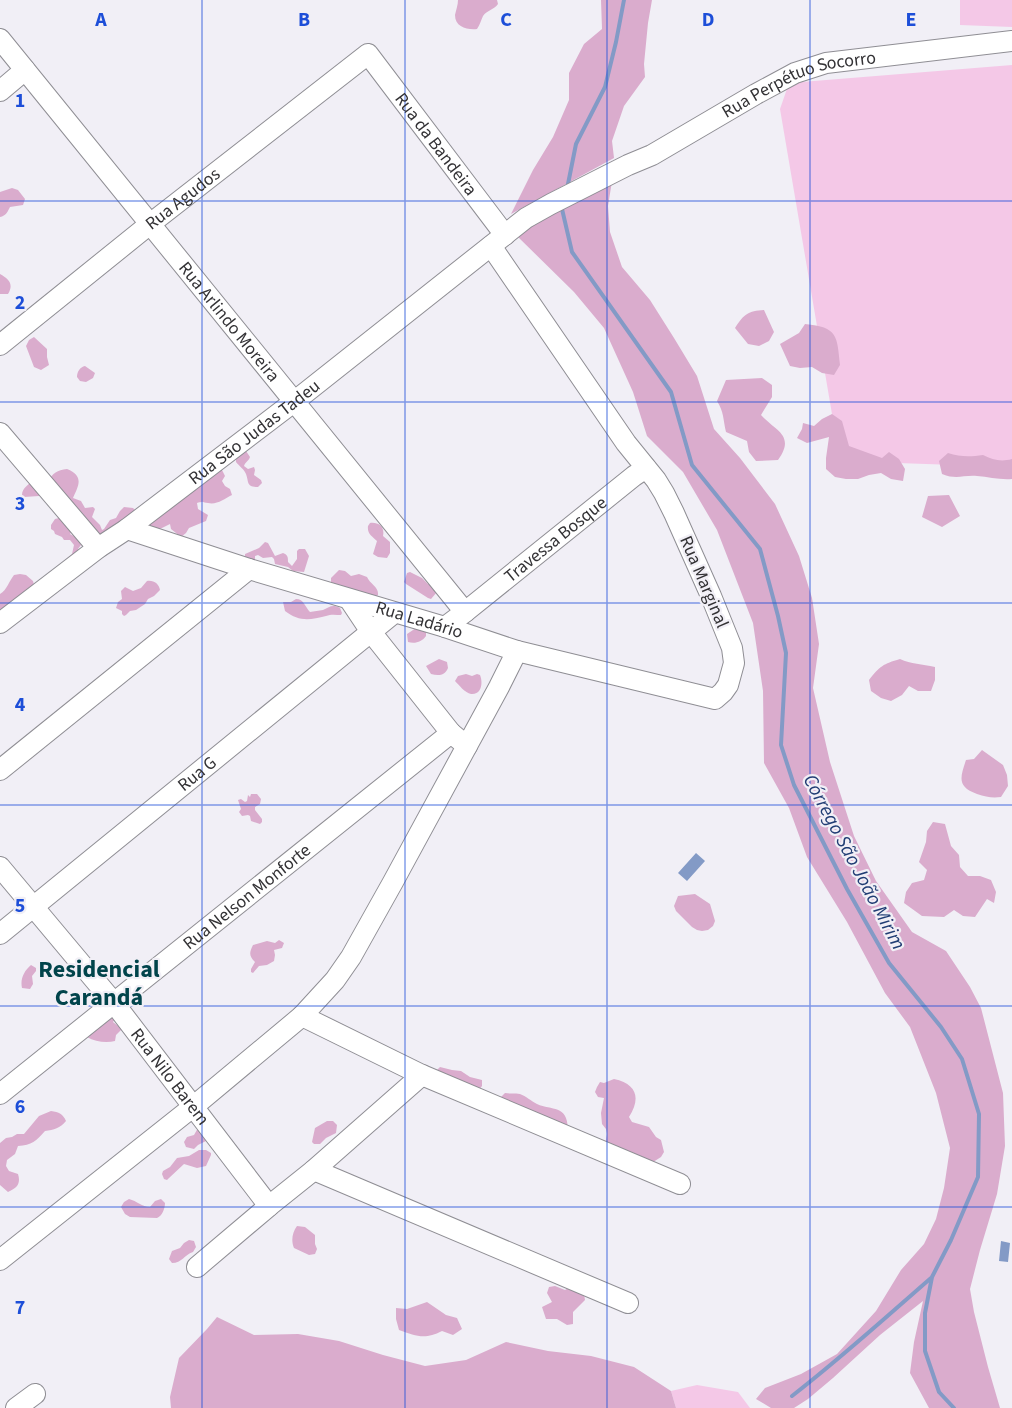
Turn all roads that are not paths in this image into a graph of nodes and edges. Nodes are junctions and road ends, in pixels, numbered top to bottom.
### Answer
1 (0, 39) edge
2 (1012, 41) edge
3 (368, 54) joint
4 (25, 70) junction
5 (0, 91) edge
6 (551, 204) joint
7 (150, 224) junction
8 (498, 241) junction
9 (0, 345) edge
10 (295, 401) junction
11 (0, 433) edge
12 (646, 468) junction
13 (127, 529) junction
14 (98, 549) junction
15 (249, 569) junction
16 (350, 599) junction
17 (465, 612) junction
18 (394, 613) junction
19 (0, 623) edge
20 (445, 627) junction
21 (372, 632) junction
22 (517, 651) junction
23 (715, 699) joint
24 (451, 733) junction
25 (467, 746) junction
26 (0, 770) edge
27 (0, 867) edge
28 (34, 907) junction
29 (0, 934) edge
30 (114, 1003) junction
31 (302, 1016) junction
32 (422, 1075) junction
33 (0, 1094) edge
34 (194, 1106) junction
35 (314, 1170) junction
36 (680, 1184) dead end
37 (269, 1206) junction
38 (0, 1260) edge
39 (197, 1267) dead end
40 (628, 1303) dead end
41 (34, 1394) dead end
42 (16, 1408) edge

1 - 4 street, Rua Arlindo Moreira
2 - 6 street, Rua Perpétuo Socorro
3 - 7 street, Rua Agudos
3 - 8 street, Rua da Bandeira
4 - 5 street
4 - 7 street, Rua Arlindo Moreira
6 - 8 street, Rua São Judas Tadeu
7 - 9 street, Rua Agudos
7 - 10 street, Rua Arlindo Moreira
8 - 10 street, Rua São Judas Tadeu
8 - 12 street, Rua da Bandeira
10 - 13 street, Rua São Judas Tadeu
10 - 17 street, Rua Arlindo Moreira
11 - 14 street
12 - 17 street, Travessa Bosque
12 - 23 street, Rua Marginal
13 - 14 street, Rua São Judas Tadeu
13 - 15 street, Rua Ladário
14 - 19 street, Rua São Judas Tadeu
15 - 16 street, Rua Ladário
15 - 26 street
16 - 18 street, Rua Ladário
16 - 21 street
17 - 20 street
18 - 20 street, Rua Ladário
18 - 21 street, Rua G
20 - 22 street, Rua Ladário
21 - 24 street
21 - 28 street, Rua G
22 - 23 street, Rua Ladário
22 - 25 street
24 - 25 street
24 - 30 street, Rua Nelson Monforte
25 - 31 street
27 - 28 street, Rua Nilo Barem
28 - 29 street, Rua G
28 - 30 street, Rua Nilo Barem
30 - 33 street, Rua Nelson Monforte
30 - 34 street, Rua Nilo Barem
31 - 32 street
31 - 34 street
32 - 35 street
32 - 36 street
34 - 37 street, Rua Nilo Barem
34 - 38 street
35 - 37 street
35 - 40 street
37 - 39 street
41 - 42 street

